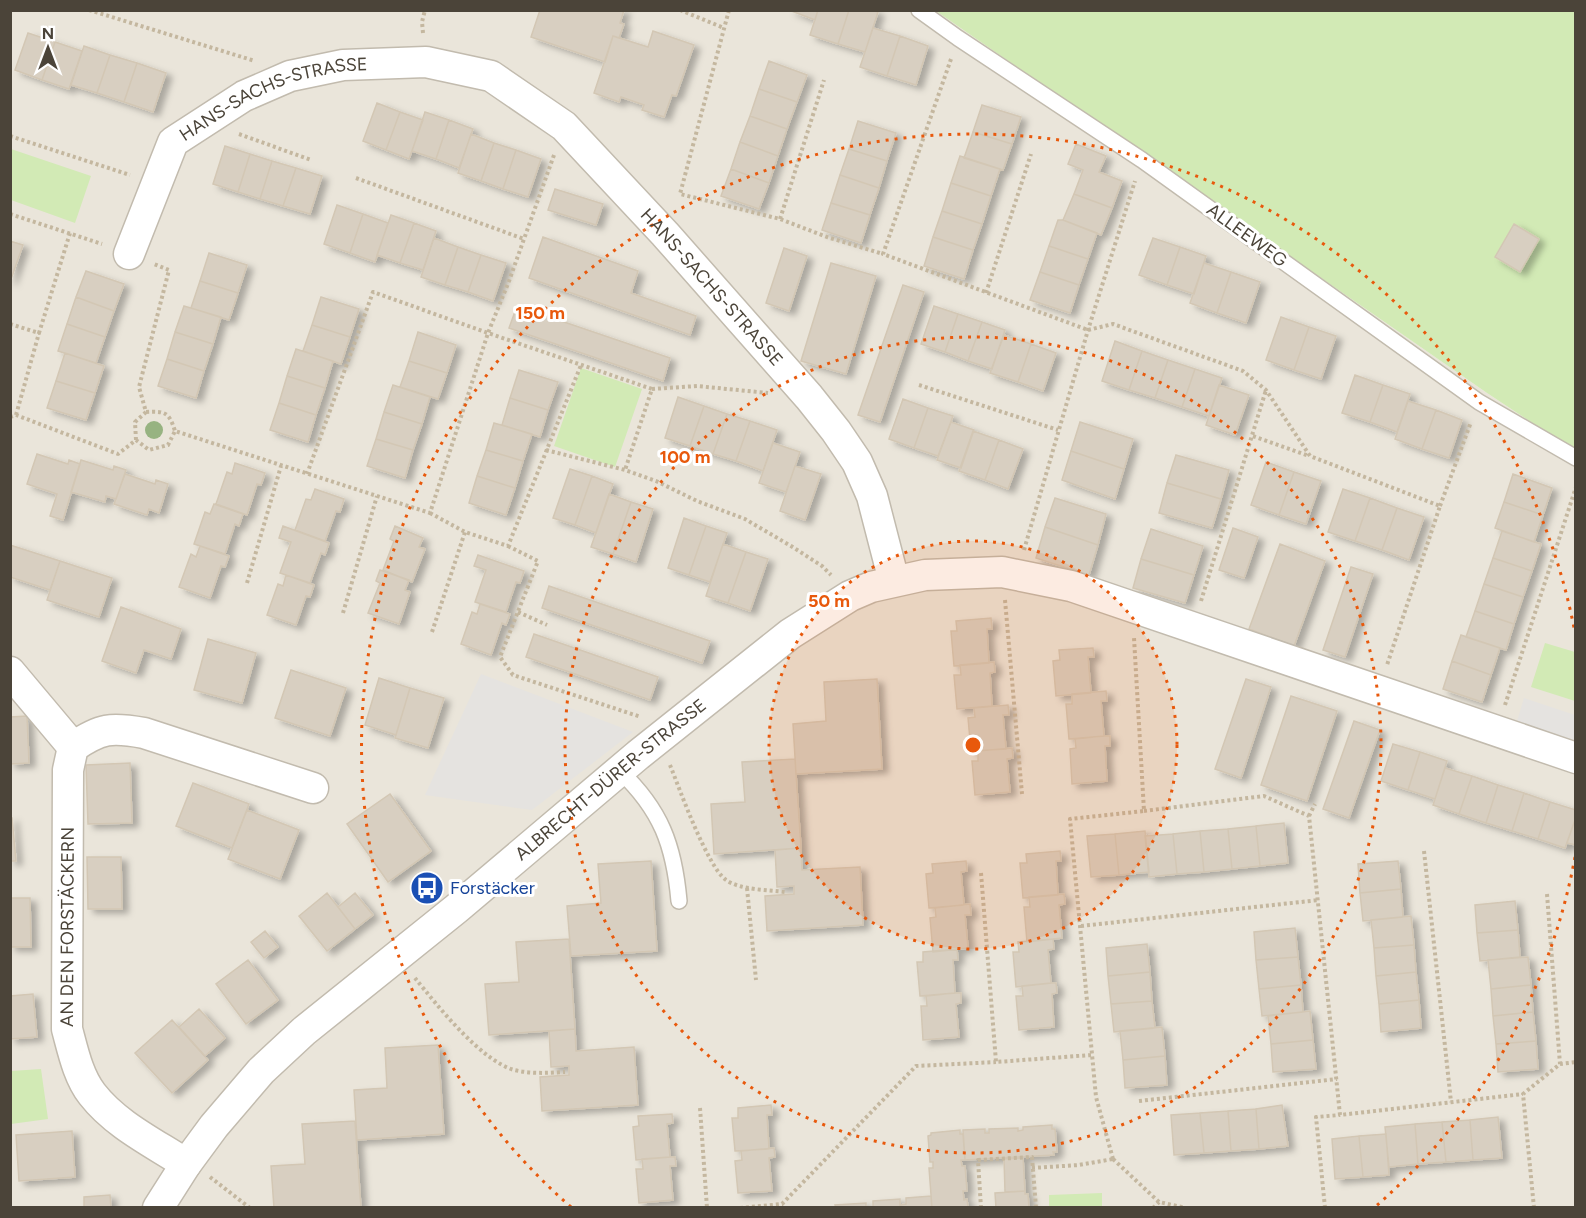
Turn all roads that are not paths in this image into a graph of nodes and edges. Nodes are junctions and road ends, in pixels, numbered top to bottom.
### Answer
1 (919, 10) edge
2 (129, 254) road end
3 (1575, 458) edge
4 (894, 581) junction
5 (10, 672) edge
6 (73, 747) junction
7 (1575, 758) edge
8 (620, 771) junction
9 (313, 788) dead end
10 (679, 901) dead end
11 (188, 1162) junction
12 (158, 1208) edge

1 - 3 lane, ALLEEWEG
2 - 4 street, HANS-SACHS-STRASSE
4 - 7 street, ALBRECHT-DÜRER-STRASSE
4 - 8 street, ALBRECHT-DÜRER-STRASSE
5 - 6 street
6 - 9 street
6 - 11 street, AN DEN FORSTÄCKERN
8 - 10 lane
8 - 11 street, ALBRECHT-DÜRER-STRASSE
11 - 12 street, ALBRECHT-DÜRER-STRASSE

